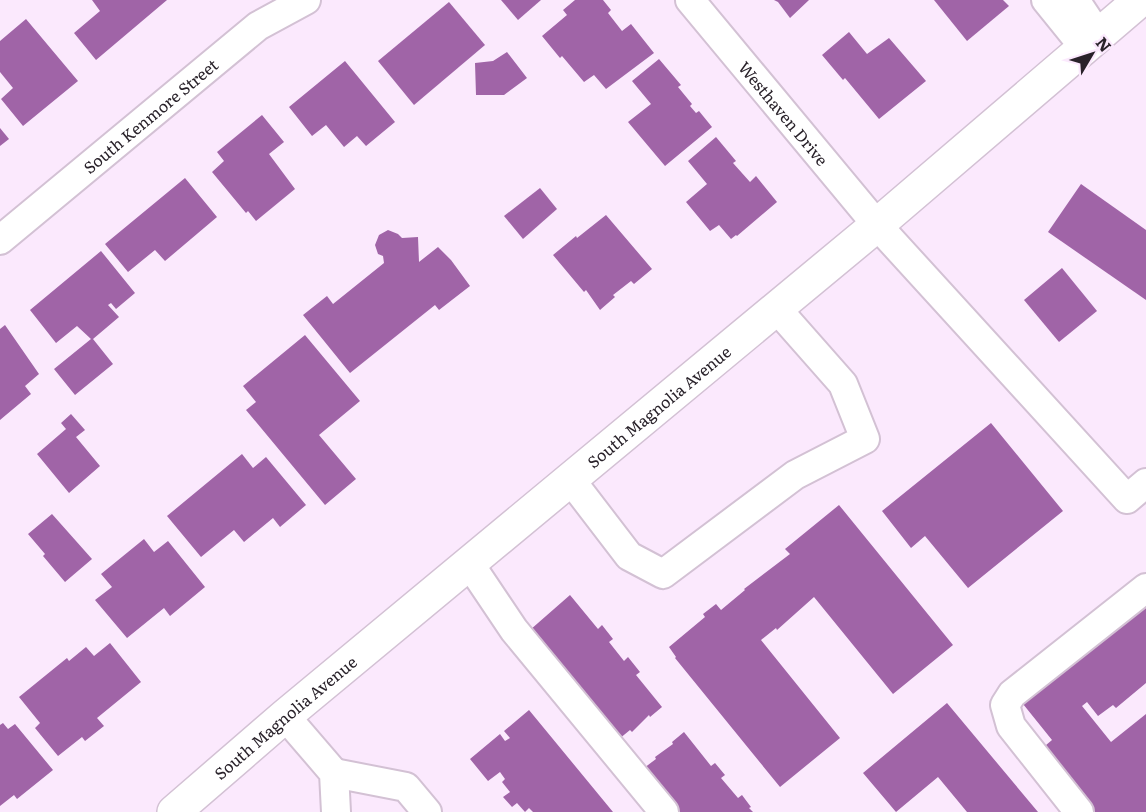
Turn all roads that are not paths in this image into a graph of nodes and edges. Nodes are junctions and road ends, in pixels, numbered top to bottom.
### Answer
1 (306, 0) edge
2 (690, 0) edge
3 (1046, 0) edge
4 (1075, 0) edge
5 (1140, 0) edge
6 (1092, 41) junction
7 (877, 225) junction
8 (0, 240) edge
9 (776, 308) junction
10 (570, 479) junction
11 (1146, 483) edge
12 (470, 563) junction
13 (1146, 588) edge
14 (285, 716) junction
15 (334, 773) junction
16 (174, 812) edge
17 (336, 812) edge
18 (427, 812) edge
19 (664, 812) edge
20 (1079, 812) edge

1 - 8 street, South Kenmore Street
2 - 7 street, Westhaven Drive
3 - 6 street
4 - 6 street
5 - 6 main road, South Magnolia Avenue
6 - 7 main road, South Magnolia Avenue
7 - 9 main road, South Magnolia Avenue
7 - 11 street, Westhaven Drive
9 - 10 main road, South Magnolia Avenue
9 - 10 street
10 - 12 main road, South Magnolia Avenue
12 - 14 main road, South Magnolia Avenue
12 - 19 street
13 - 20 street
14 - 15 street
14 - 16 main road, South Magnolia Avenue
15 - 17 street
15 - 18 street

